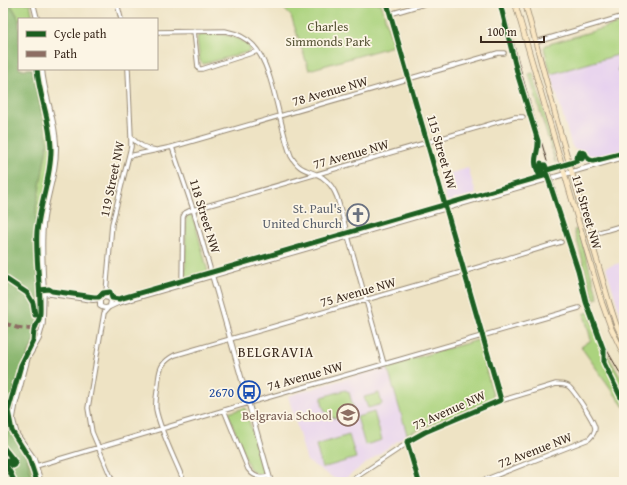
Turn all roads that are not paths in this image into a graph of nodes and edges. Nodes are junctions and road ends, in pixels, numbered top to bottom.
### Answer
1 (33, 3) edge
2 (117, 3) edge
3 (387, 3) edge
4 (427, 3) edge
5 (515, 3) edge
6 (525, 3) edge
7 (390, 14) junction
8 (624, 16) edge
9 (37, 18) edge
10 (121, 18) edge
11 (194, 31) junction
12 (158, 32) edge
13 (536, 42) junction
14 (258, 51) junction
15 (504, 53) dead end
16 (42, 70) edge
17 (128, 70) edge
18 (409, 79) junction
19 (279, 116) junction
20 (523, 117) dead end
21 (132, 136) junction
22 (427, 143) junction
23 (172, 147) junction
24 (161, 150) junction
25 (129, 156) junction
26 (624, 157) edge
27 (571, 172) junction
28 (565, 174) junction
29 (316, 175) junction
30 (446, 208) junction
31 (193, 209) junction
32 (185, 213) joint
33 (624, 225) edge
34 (600, 232) dead end
35 (348, 236) junction
36 (561, 242) dead end
37 (465, 271) junction
38 (212, 275) junction
39 (182, 284) junction
40 (106, 292) junction
41 (44, 293) junction
42 (102, 298) junction
43 (110, 299) junction
44 (366, 299) junction
45 (93, 300) junction
46 (118, 303) junction
47 (101, 307) junction
48 (110, 307) junction
49 (579, 308) dead end
50 (104, 313) junction
51 (482, 335) junction
52 (230, 339) junction
53 (624, 341) edge
54 (624, 355) edge
55 (384, 364) junction
56 (501, 400) junction
57 (249, 403) junction
58 (224, 410) junction
59 (163, 429) junction
60 (594, 431) joint
61 (407, 442) junction
62 (98, 447) junction
63 (36, 466) junction
64 (269, 476) junction
65 (41, 482) edge
66 (113, 482) edge
67 (184, 482) edge
68 (271, 482) edge
69 (349, 482) edge
70 (419, 482) edge
71 (479, 482) edge

1 - 9 street
2 - 10 street
3 - 7 street, 115 Street NW
4 - 7 street
5 - 28 main road, 114 Street NW
6 - 13 main road, 114 Street NW
7 - 18 street, 115 Street NW
8 - 13 street
11 - 12 street
11 - 14 street
11 - 14 street
13 - 27 main road, 114 Street NW
14 - 19 street
15 - 18 street, 78 Avenue NW
16 - 41 street
17 - 21 street, 119 Street NW
18 - 19 street, 78 Avenue NW
18 - 22 street, 115 Street NW
19 - 23 street, 78 Avenue NW
19 - 29 street
20 - 22 street, 77 Avenue NW
21 - 24 street, 78 Avenue NW
21 - 25 street, 119 Street NW
22 - 29 street, 77 Avenue NW
22 - 30 street, 115 Street NW
23 - 24 street, 78 Avenue NW
23 - 31 street, 118 Street NW
24 - 25 street, 78 Avenue NW
25 - 40 street, 119 Street NW
26 - 27 street
27 - 28 street
27 - 53 main road, 114 Street NW
28 - 30 street
28 - 54 main road, 114 Street NW
29 - 31 street, 77 Avenue NW
29 - 35 street
30 - 35 street
30 - 37 street, 115 Street NW
31 - 32 street, 77 Avenue NW
31 - 38 street, 118 Street NW
32 - 39 street, 118 Street NW
33 - 34 street
35 - 38 street
35 - 44 street
36 - 37 street, 75 Avenue NW
37 - 44 street, 75 Avenue NW
37 - 51 street, 115 Street NW
38 - 39 street
38 - 52 street, 118 Street NW
39 - 46 street
40 - 42 street
40 - 43 street
41 - 45 street
41 - 63 street
42 - 43 street
42 - 45 street
42 - 47 street
43 - 46 street
43 - 48 street
44 - 52 street, 75 Avenue NW
44 - 55 street
45 - 47 street
46 - 48 street
47 - 48 street
47 - 50 street
48 - 50 street
49 - 51 street, 74 Avenue NW
50 - 62 street
51 - 55 street, 74 Avenue NW
51 - 56 street, 115 Street NW
52 - 57 street, 118 Street NW
52 - 59 street, 75 Avenue NW
55 - 57 street, 74 Avenue NW
56 - 60 street, 73 Avenue NW
56 - 61 street, 73 Avenue NW
57 - 58 street, 74 Avenue NW
57 - 64 street, 118 Street NW
58 - 59 street, 74 Avenue NW
58 - 64 street
59 - 62 street, 74 Avenue NW
59 - 67 street
60 - 71 street, 72 Avenue NW
61 - 69 street, 73 Avenue NW
61 - 70 street
62 - 63 street, 74 Avenue NW
62 - 66 street
63 - 65 street
64 - 68 street, 118 Street NW

